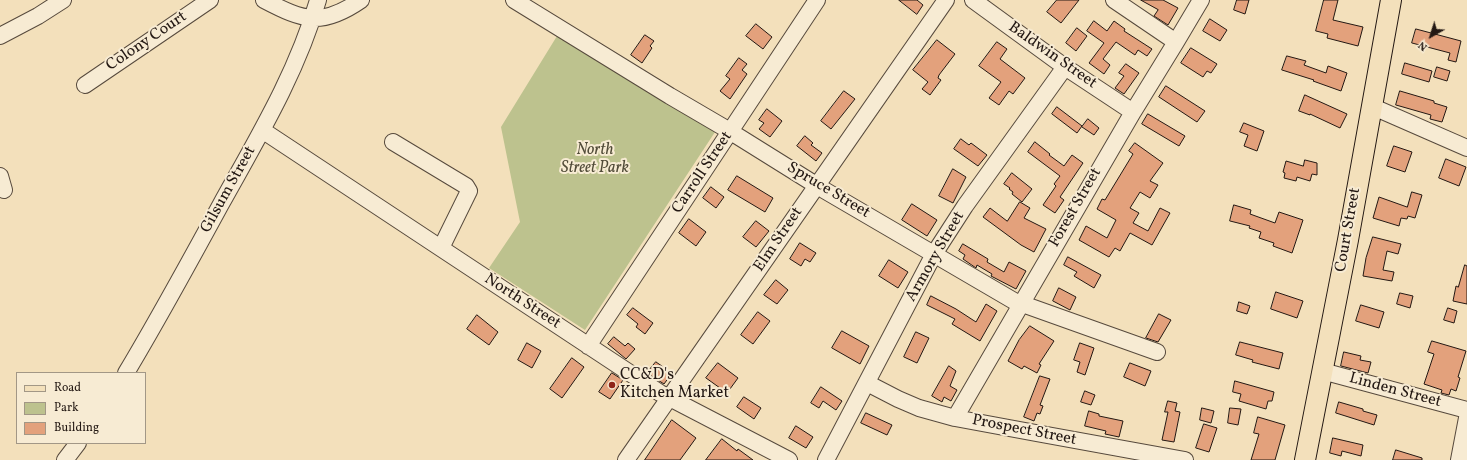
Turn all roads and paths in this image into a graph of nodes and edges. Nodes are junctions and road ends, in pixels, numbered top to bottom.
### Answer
1 (63, 0) edge
2 (210, 0) edge
3 (264, 0) edge
4 (318, 0) edge
5 (361, 0) edge
6 (514, 0) edge
7 (817, 0) edge
8 (946, 0) edge
9 (972, 0) edge
10 (1114, 0) edge
11 (1201, 0) edge
12 (1390, 0) edge
13 (312, 19) junction
14 (0, 36) edge
15 (1176, 42) junction
16 (1065, 67) junction
17 (85, 85) dead end
18 (1371, 106) junction
19 (1132, 112) junction
20 (262, 130) junction
21 (730, 132) junction
22 (393, 142) dead end
23 (1467, 148) edge
24 (816, 185) junction
25 (441, 248) junction
26 (934, 254) junction
27 (1021, 303) junction
28 (588, 346) junction
29 (1156, 352) dead end
30 (1322, 371) junction
31 (127, 372) edge
32 (867, 383) junction
33 (670, 397) junction
34 (1467, 410) edge
35 (955, 418) junction
36 (1467, 418) edge
37 (77, 444) edge
38 (65, 460) edge
39 (626, 460) edge
40 (789, 460) edge
41 (826, 460) edge
42 (1185, 460) edge
43 (1305, 460) edge
44 (1459, 460) edge

1 - 14 street
2 - 17 street, Colony Court
3 - 13 street
4 - 13 street, Gilsum Street
5 - 13 street
6 - 21 street, Spruce Street
7 - 21 street, Carroll Street
8 - 24 street, Elm Street
9 - 16 street, Baldwin Street
10 - 15 street
11 - 15 street, Forest Street
12 - 18 main road, Court Street
13 - 20 street, Gilsum Street
15 - 19 street, Forest Street
16 - 19 street, Baldwin Street
16 - 26 street, Armory Street
18 - 23 street
18 - 30 main road, Court Street
19 - 27 street, Forest Street
20 - 25 street, North Street
20 - 31 street, Gilsum Street
21 - 24 street, Spruce Street
21 - 28 street, Carroll Street
22 - 25 street
24 - 26 street, Spruce Street
24 - 33 street, Elm Street
25 - 28 street, North Street
26 - 27 street, Spruce Street
26 - 32 street, Armory Street
27 - 29 street, Spruce Street
27 - 35 street, Forest Street
28 - 33 street, North Street
30 - 34 street, Linden Street
30 - 43 main road, Court Street
32 - 35 street, Prospect Street
32 - 41 street, Armory Street
33 - 39 street, Elm Street
33 - 40 street, North Street
35 - 42 street, Prospect Street
36 - 44 street
37 - 38 street

